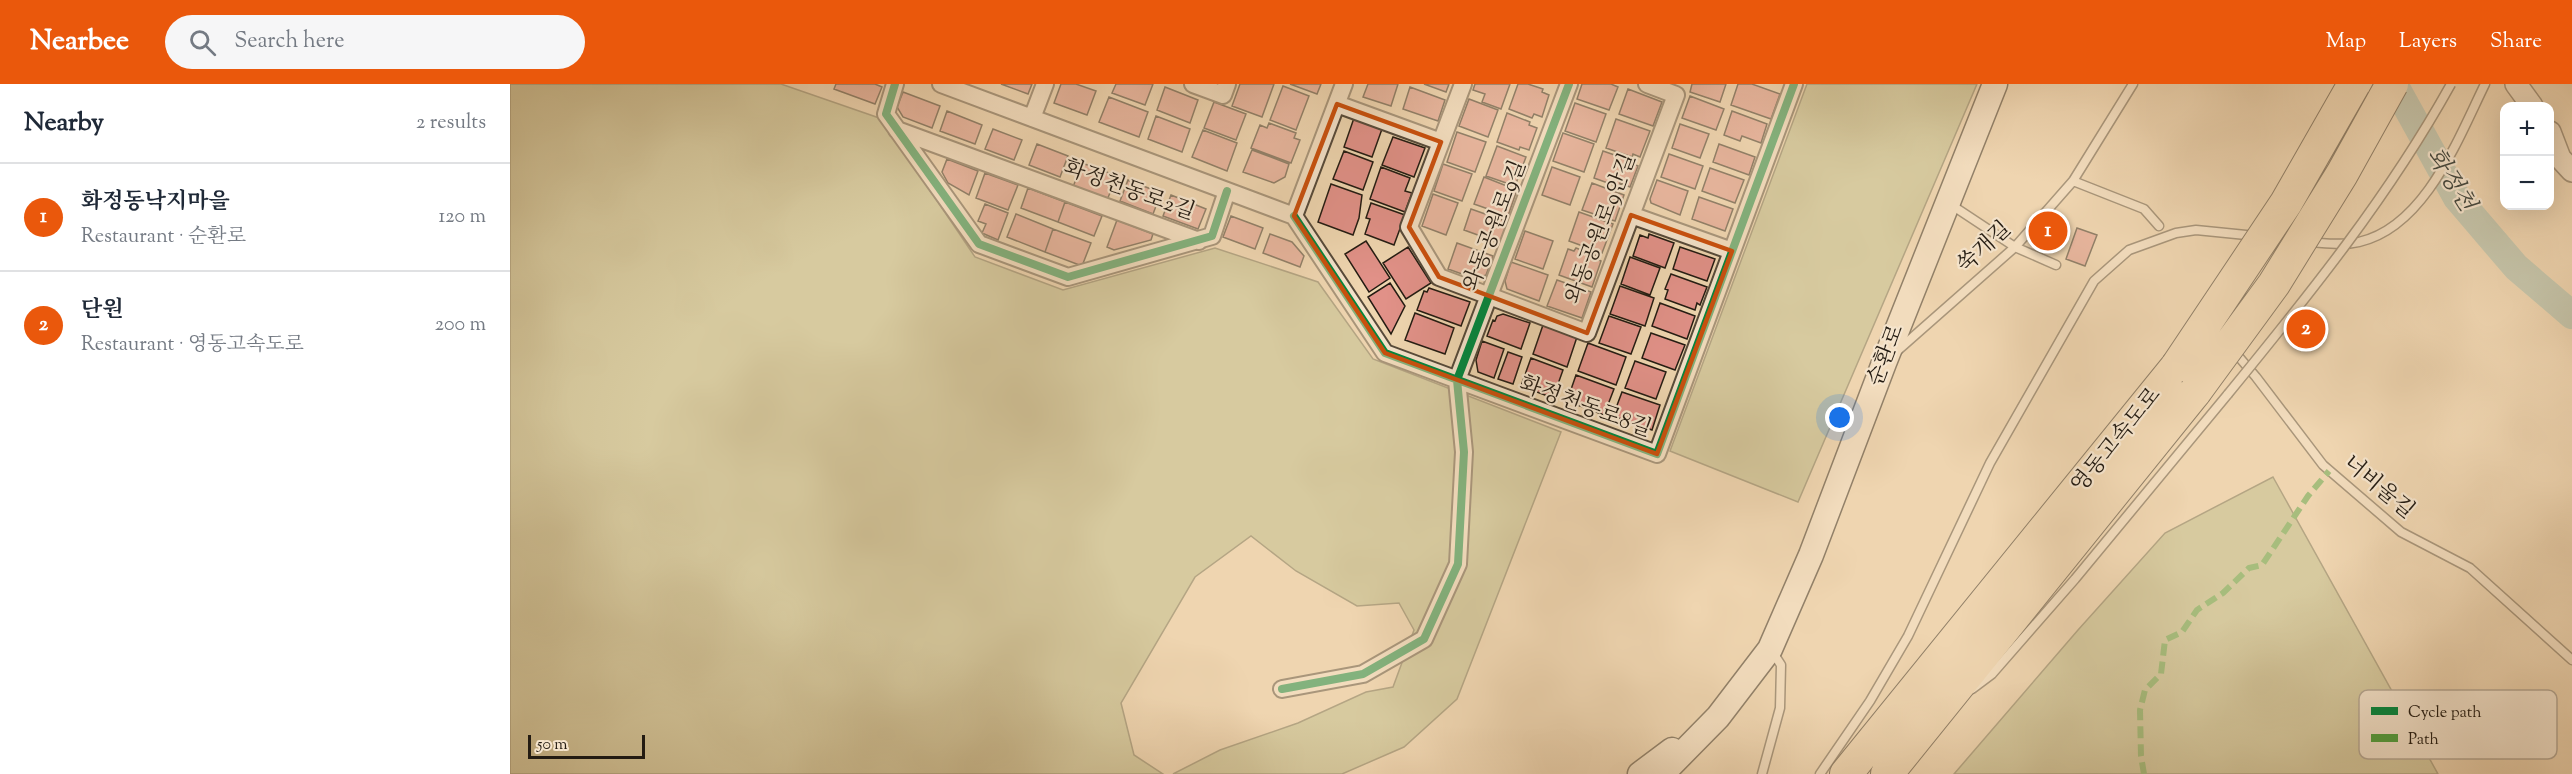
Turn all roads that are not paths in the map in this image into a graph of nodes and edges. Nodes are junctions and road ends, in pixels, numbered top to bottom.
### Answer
1 (895, 84) edge
2 (941, 84) edge
3 (1045, 84) edge
4 (1193, 84) edge
5 (1227, 84) edge
6 (1344, 84) edge
7 (1463, 84) edge
8 (1569, 84) edge
9 (1647, 84) edge
10 (1794, 84) edge
11 (1995, 84) edge
12 (2133, 84) edge
13 (2354, 84) edge
14 (2392, 84) edge
15 (2451, 84) edge
16 (2485, 84) edge
17 (2516, 84) edge
18 (2529, 102) edge
19 (1337, 104) junction
20 (1032, 118) junction
21 (897, 130) junction
22 (2559, 140) edge
23 (1441, 142) junction
24 (2572, 171) edge
25 (2073, 181) junction
26 (1227, 191) junction
27 (1947, 202) junction
28 (1631, 215) junction
29 (1294, 216) junction
30 (2159, 226) dead end
31 (2271, 238) dead end
32 (2293, 240) dead end
33 (1199, 241) junction
34 (2014, 247) junction
35 (1732, 251) junction
36 (2056, 265) dead end
37 (1489, 296) junction
38 (2203, 316) dead end
39 (2210, 325) dead end
40 (2226, 342) dead end
41 (1884, 363) junction
42 (2186, 379) junction
43 (1457, 380) junction
44 (1770, 649) junction
45 (2572, 660) edge
46 (1282, 689) dead end
47 (1718, 717) junction
48 (1929, 722) junction
49 (1837, 769) edge
50 (1640, 774) edge
51 (1662, 774) edge
52 (1762, 774) edge
53 (1820, 774) edge
54 (1887, 774) edge

1 - 21 street, 화정천동로2길
2 - 20 street, 화정천동로2길
3 - 20 street
4 - 5 street
6 - 19 street
7 - 23 street, 와동공원로9안길
8 - 37 street, 와동공원로9길
9 - 28 street, 와동공원로9안길
10 - 35 street, 화정천동로8길
11 - 27 main road, 순환로
12 - 25 lane, 쑥개길
13 - 42 highway, 영동고속도로, bridge
14 - 42 highway, 영동고속도로, bridge
15 - 48 lane, bridge
16 - 32 lane
17 - 18 street
19 - 23 street
19 - 29 street
20 - 26 street, 화정천동로2길
21 - 33 street, 화정천동로2길
21 - 33 street, 화정천동로2길
22 - 24 street
23 - 37 street, 와동공원로9안길
25 - 30 lane
25 - 34 lane, 쑥개길
26 - 29 street, 화정천동로2길
26 - 33 street
27 - 34 lane
27 - 41 main road, 순환로
28 - 35 street
28 - 37 street, 와동공원로9안길
29 - 43 street, 화정천동로8길
31 - 49 lane
34 - 36 lane
34 - 41 lane, 쑥개길
35 - 43 street, 화정천동로8길
37 - 43 street, 와동공원로9길
38 - 39 lane
40 - 45 lane, 너비울길
41 - 44 main road, 순환로
42 - 48 highway, 영동고속도로
42 - 49 highway, 영동고속도로
43 - 46 street
44 - 47 main road, 순환로
44 - 52 lane
47 - 50 main road, 순환로
47 - 51 main road, 순환로
48 - 54 highway, 영동고속도로
49 - 53 lane

